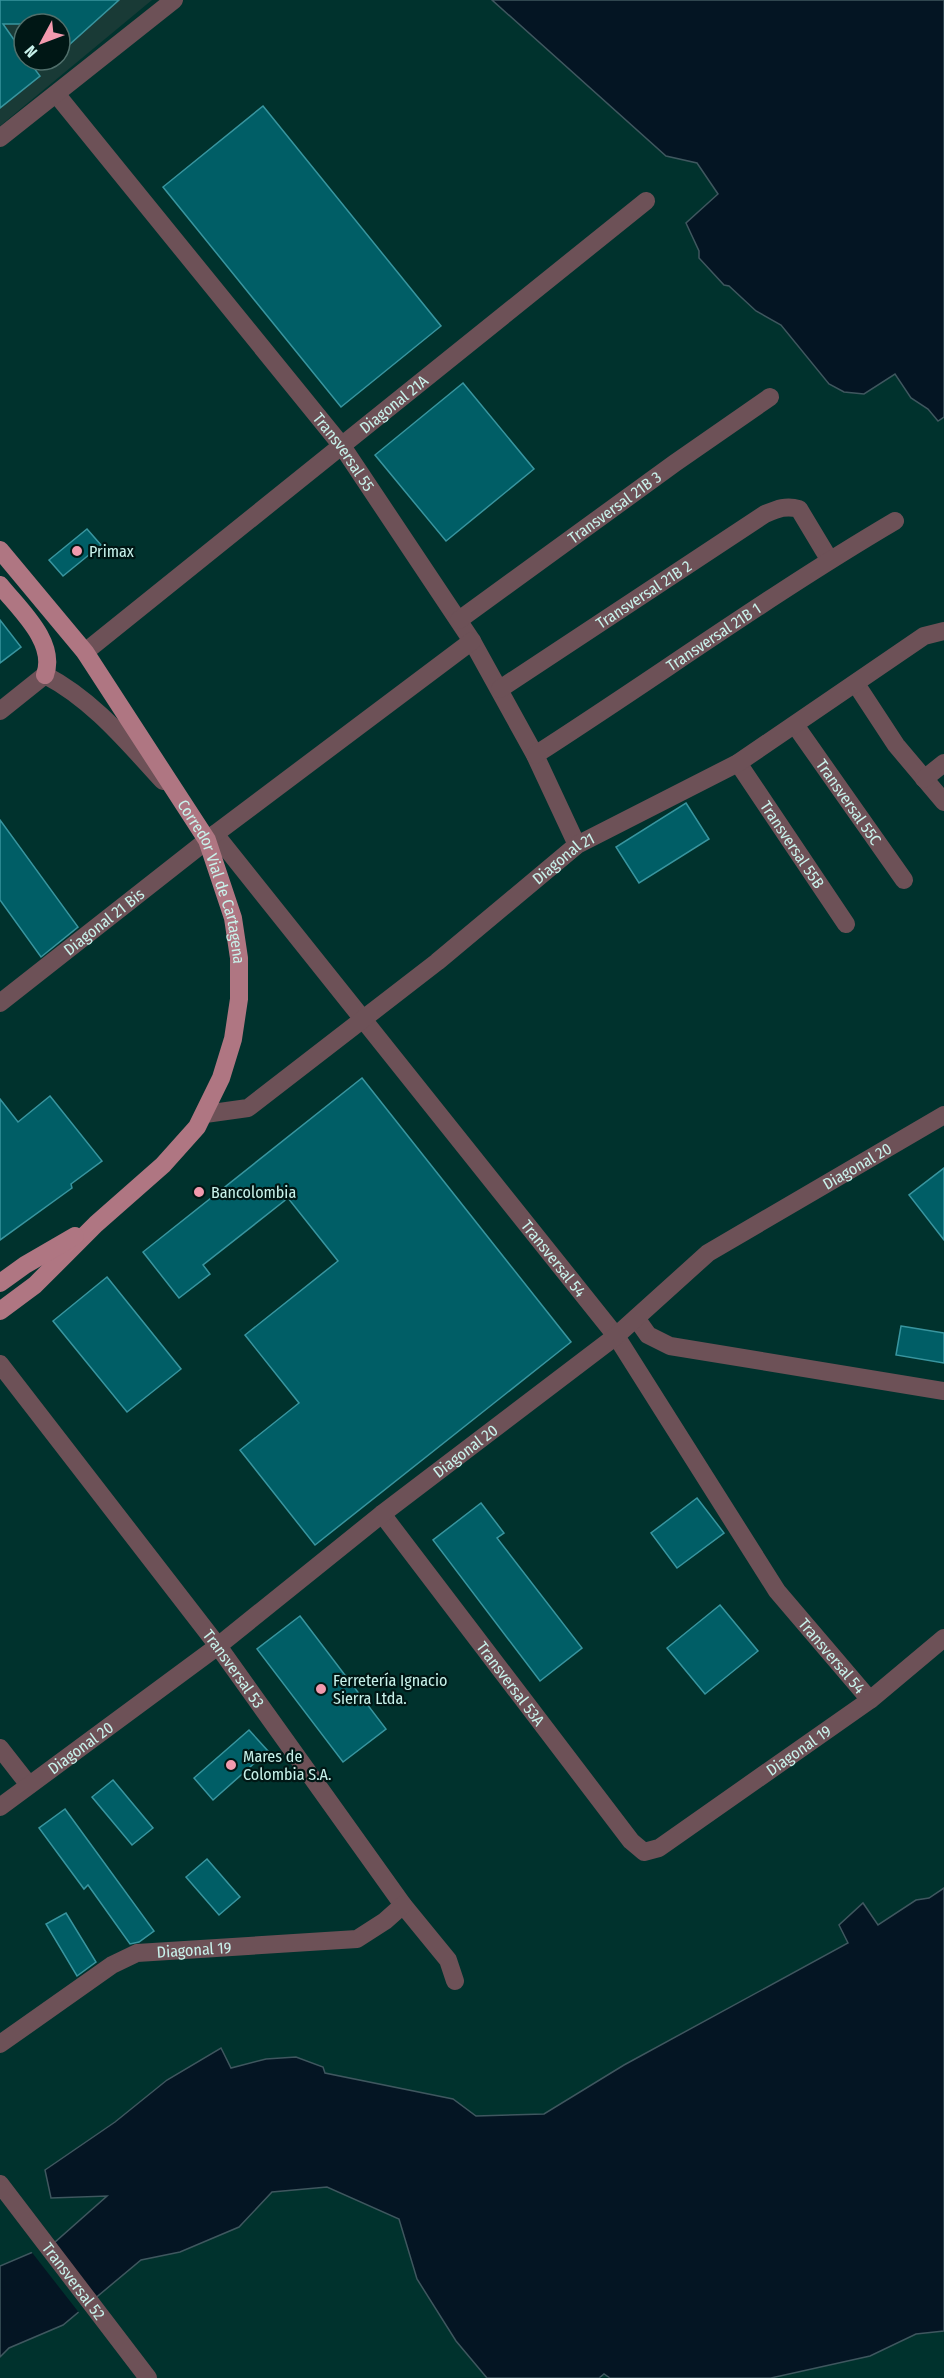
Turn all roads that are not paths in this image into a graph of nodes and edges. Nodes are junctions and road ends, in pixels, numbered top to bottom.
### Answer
1 (174, 0) edge
2 (57, 95) junction
3 (0, 138) edge
4 (646, 201) dead end
5 (770, 397) dead end
6 (342, 446) junction
7 (895, 521) dead end
8 (0, 550) edge
9 (829, 559) junction
10 (0, 585) edge
11 (459, 620) junction
12 (944, 630) edge
13 (472, 641) junction
14 (85, 652) junction
15 (45, 675) junction
16 (856, 684) junction
17 (500, 689) junction
18 (0, 711) edge
19 (795, 725) junction
20 (535, 755) junction
21 (738, 763) junction
22 (944, 763) edge
23 (924, 779) junction
24 (944, 802) edge
25 (184, 804) junction
26 (211, 837) junction
27 (577, 845) junction
28 (904, 880) dead end
29 (846, 924) dead end
30 (0, 1003) edge
31 (362, 1018) junction
32 (204, 1114) junction
33 (944, 1115) edge
34 (96, 1224) junction
35 (0, 1283) edge
36 (0, 1311) edge
37 (636, 1318) junction
38 (616, 1336) junction
39 (0, 1364) edge
40 (944, 1391) edge
41 (382, 1514) junction
42 (944, 1638) edge
43 (218, 1646) junction
44 (870, 1700) junction
45 (0, 1748) edge
46 (29, 1785) junction
47 (0, 1807) edge
48 (644, 1852) joint
49 (403, 1905) junction
50 (454, 1981) dead end
51 (0, 2044) edge
52 (0, 2184) edge
53 (148, 2378) edge

1 - 2 street
2 - 3 street
2 - 6 street, Transversal 55
4 - 6 street, Diagonal 21A
5 - 11 street, Transversal 21B 3
6 - 11 street, Transversal 55
6 - 14 street, Diagonal 21A
7 - 9 street, Transversal 21B 1
8 - 14 main road, Corredor Vial de Cartagena
9 - 17 street, Transversal 21B 2
9 - 20 street, Transversal 21B 1
10 - 15 main road
11 - 13 street, Transversal 55
12 - 16 street, Diagonal 21
13 - 17 street, Transversal 55
13 - 26 street
14 - 25 main road, Corredor Vial de Cartagena
15 - 18 street
15 - 25 street
16 - 19 street, Diagonal 21
16 - 23 street
17 - 20 street, Transversal 55
19 - 21 street, Diagonal 21
19 - 28 street, Transversal 55C
20 - 27 street, Transversal 55
21 - 27 street, Diagonal 21
21 - 29 street, Transversal 55B
22 - 23 street
23 - 24 street
25 - 26 main road, Corredor Vial de Cartagena
26 - 30 street, Diagonal 21 Bis
26 - 31 street, Transversal 54
26 - 32 main road, Corredor Vial de Cartagena
27 - 31 street, Diagonal 21
31 - 32 street, Diagonal 21
31 - 38 street, Transversal 54
32 - 34 main road, Corredor Vial de Cartagena
33 - 37 street, Diagonal 20
34 - 35 main road, Corredor Vial de Cartagena
34 - 36 main road, Corredor Vial de Cartagena
37 - 38 street, Diagonal 20
37 - 40 street
38 - 41 street, Diagonal 20
38 - 44 street, Transversal 54
39 - 43 street, Transversal 53
41 - 43 street, Diagonal 20
41 - 48 street, Transversal 53A
42 - 44 street, Diagonal 19
43 - 46 street, Diagonal 20
43 - 49 street, Transversal 53
44 - 48 street, Diagonal 19
45 - 46 street
46 - 47 street, Diagonal 20
49 - 50 street, Transversal 53
49 - 51 street, Diagonal 19
52 - 53 street, Transversal 52

